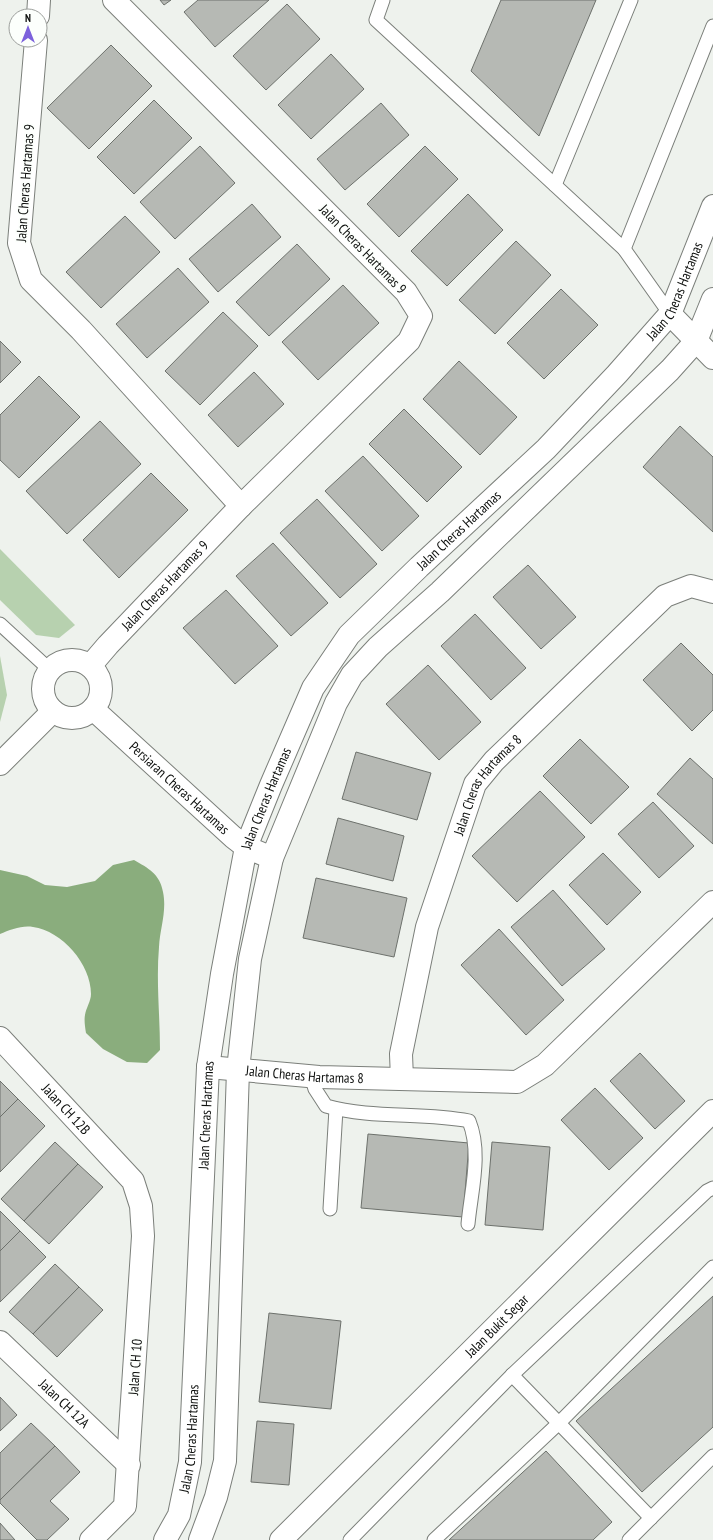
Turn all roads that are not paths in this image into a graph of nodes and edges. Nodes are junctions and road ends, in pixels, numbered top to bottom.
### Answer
1 (114, 0) edge
2 (383, 0) edge
3 (631, 0) edge
4 (713, 26) edge
5 (35, 48) edge
6 (555, 184) junction
7 (713, 206) edge
8 (624, 249) junction
9 (713, 299) edge
10 (670, 314) junction
11 (696, 341) junction
12 (713, 358) edge
13 (241, 506) junction
14 (713, 592) edge
15 (0, 624) edge
16 (90, 666) junction
17 (50, 670) junction
18 (93, 709) junction
19 (53, 711) junction
20 (0, 764) edge
21 (246, 847) junction
22 (272, 858) junction
23 (713, 902) edge
24 (0, 1038) edge
25 (208, 1067) junction
26 (238, 1070) junction
27 (311, 1076) junction
28 (402, 1079) junction
29 (336, 1109) junction
30 (713, 1112) edge
31 (133, 1181) joint
32 (713, 1188) edge
33 (330, 1209) dead end
34 (468, 1224) dead end
35 (713, 1267) edge
36 (0, 1342) edge
37 (512, 1375) junction
38 (559, 1423) junction
39 (713, 1456) edge
40 (129, 1465) junction
41 (651, 1518) junction
42 (91, 1540) edge
43 (165, 1540) edge
44 (200, 1540) edge
45 (281, 1540) edge
46 (350, 1540) edge
47 (434, 1540) edge
48 (628, 1540) edge

1 - 13 street, Jalan Cheras Hartamas 9
2 - 6 lane
3 - 6 lane
4 - 8 lane
5 - 13 street, Jalan Cheras Hartamas 9
6 - 8 lane
7 - 10 street, Jalan Cheras Hartamas
8 - 10 lane
9 - 11 street, Jalan Cheras Hartamas
10 - 11 street
10 - 21 street, Jalan Cheras Hartamas
11 - 12 street
11 - 22 street, Jalan Cheras Hartamas
13 - 16 street, Jalan Cheras Hartamas 9
14 - 28 street, Jalan Cheras Hartamas 8
15 - 17 lane
16 - 17 street
16 - 18 street
17 - 19 street
18 - 19 street
18 - 21 street, Persiaran Cheras Hartamas
19 - 20 street
21 - 22 street, Persiaran Cheras Hartamas
21 - 25 street, Jalan Cheras Hartamas
22 - 26 street, Jalan Cheras Hartamas
23 - 28 street, Jalan Cheras Hartamas 8
24 - 31 street, Jalan CH 12B
25 - 26 street, Jalan Cheras Hartamas 8
25 - 43 street, Jalan Cheras Hartamas
26 - 27 street, Jalan Cheras Hartamas 8
26 - 44 street, Jalan Cheras Hartamas
27 - 28 street, Jalan Cheras Hartamas 8
27 - 29 lane
29 - 33 lane
29 - 34 lane
30 - 45 street, Jalan Bukit Segar
31 - 40 street, Jalan CH 10
32 - 37 lane
35 - 38 lane
36 - 40 street, Jalan CH 12A
37 - 38 lane
37 - 46 lane
38 - 41 lane
38 - 47 lane
39 - 41 lane
40 - 42 street, Jalan CH 10
41 - 48 lane

